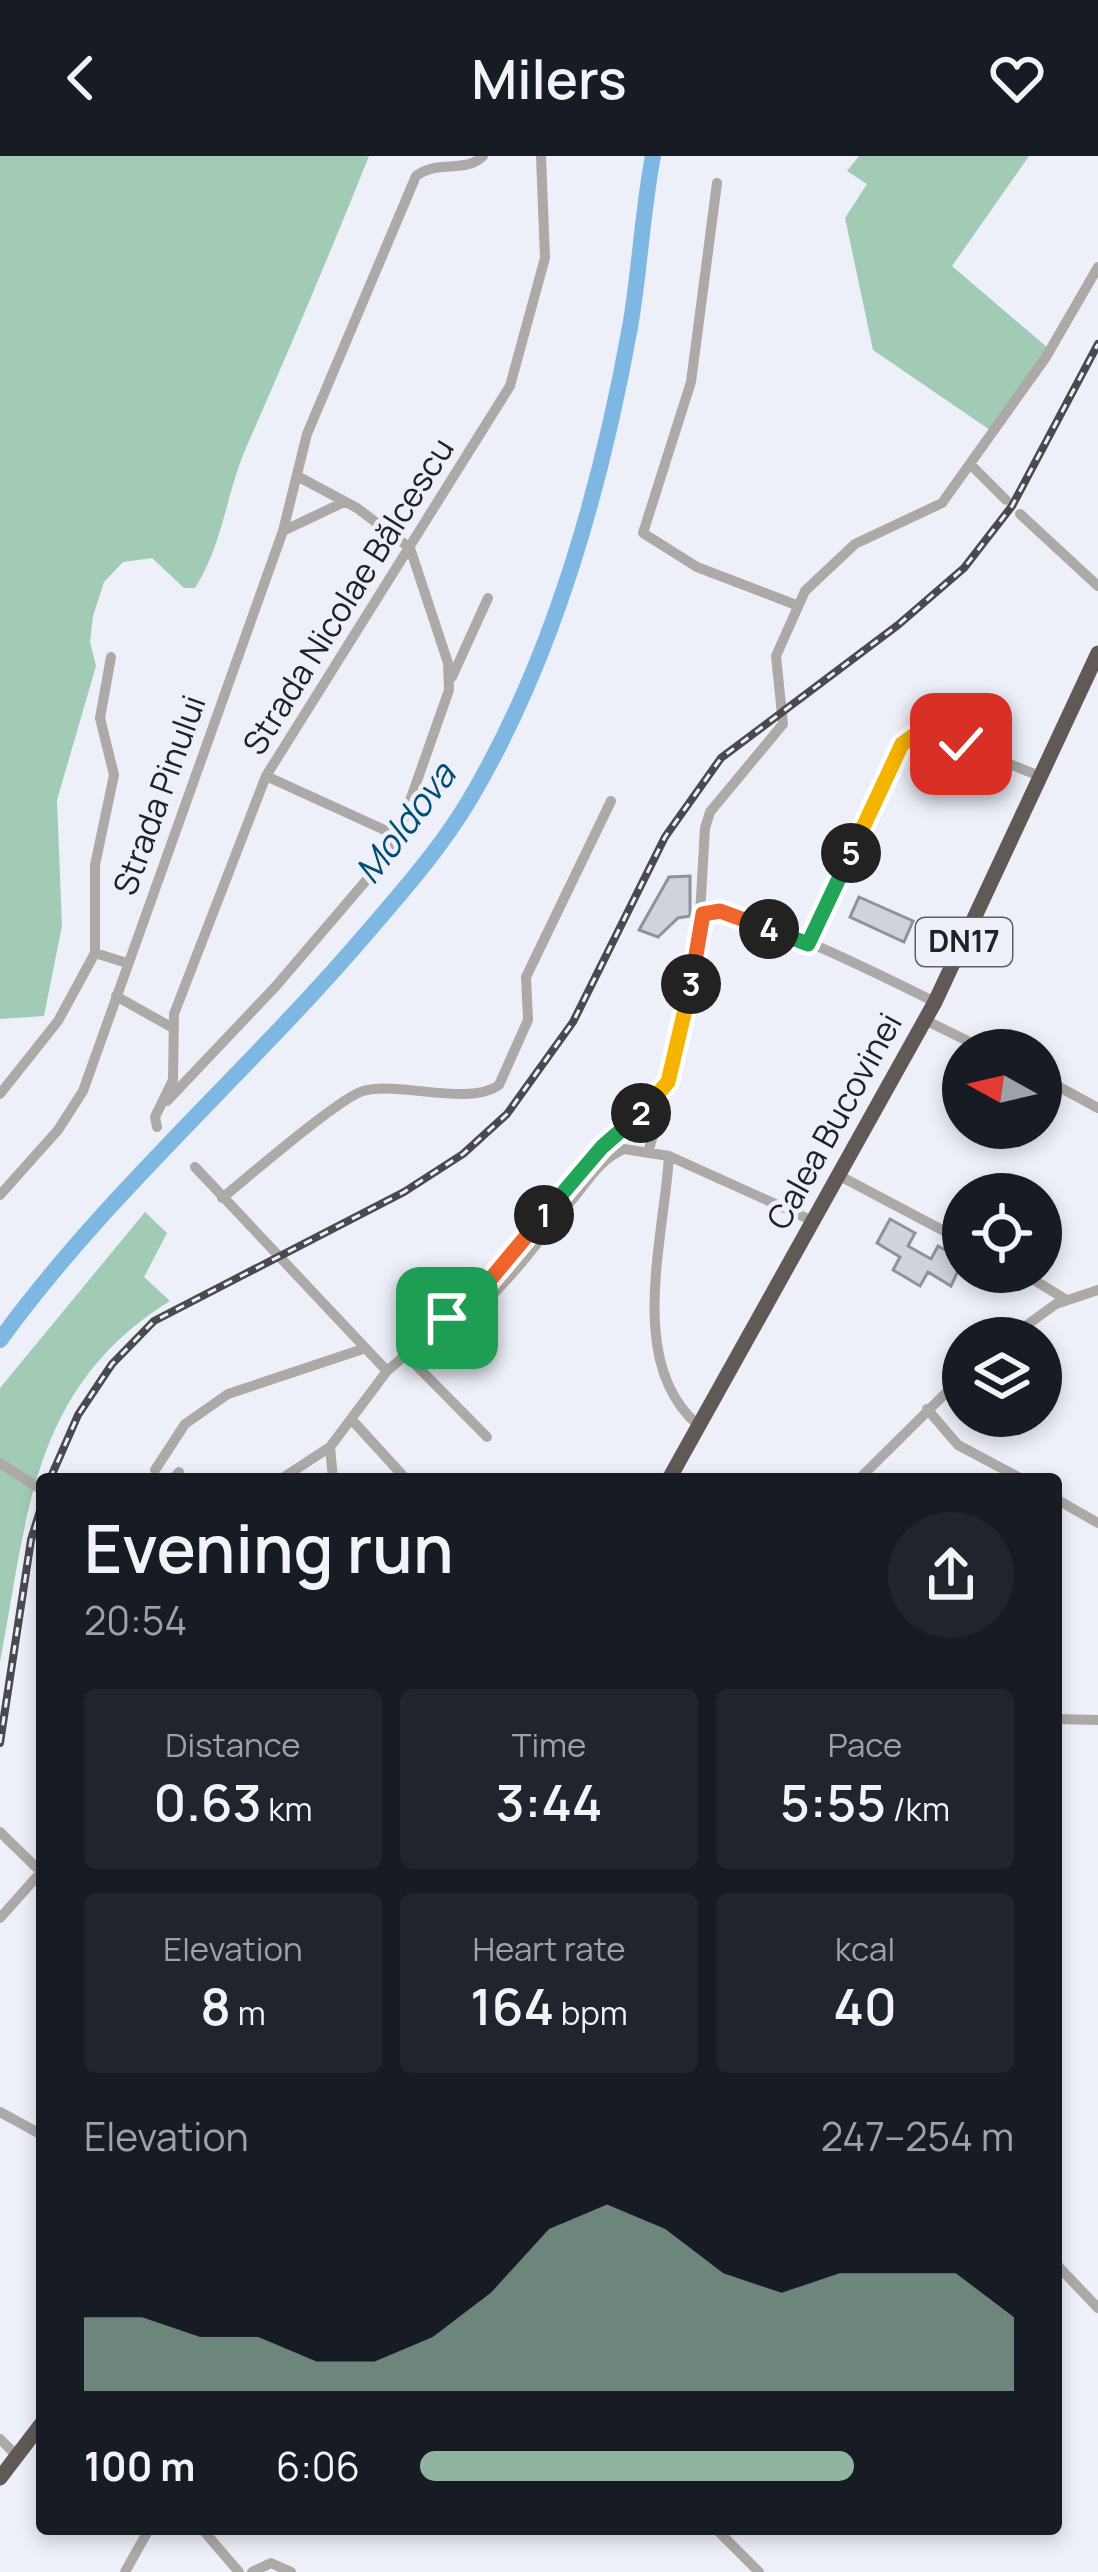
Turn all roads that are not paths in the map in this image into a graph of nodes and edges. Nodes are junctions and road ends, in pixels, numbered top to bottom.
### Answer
1 (483, 156) edge
2 (541, 156) edge
3 (717, 182) dead end
4 (1098, 267) edge
5 (972, 466) junction
6 (299, 477) junction
7 (1006, 500) dead end
8 (344, 502) junction
9 (1020, 514) dead end
10 (283, 531) junction
11 (410, 548) junction
12 (1098, 586) edge
13 (488, 598) dead end
14 (796, 605) junction
15 (1098, 653) edge
16 (111, 657) dead end
17 (451, 680) junction
18 (266, 776) junction
19 (1042, 777) junction
20 (611, 801) dead end
21 (400, 837) junction
22 (703, 914) junction
23 (808, 944) junction
24 (95, 953) junction
25 (127, 963) junction
26 (116, 997) junction
27 (935, 1002) junction
28 (925, 1020) junction
29 (171, 1028) junction
30 (943, 1029) edge
31 (668, 1082) junction
32 (1062, 1088) edge
33 (0, 1094) edge
34 (164, 1103) junction
35 (1098, 1108) edge
36 (157, 1127) dead end
37 (649, 1149) junction
38 (669, 1156) junction
39 (196, 1167) dead end
40 (838, 1175) junction
41 (0, 1196) edge
42 (222, 1198) junction
43 (813, 1221) junction
44 (942, 1230) edge
45 (1098, 1289) edge
46 (1055, 1293) edge
47 (1065, 1299) junction
48 (1039, 1317) edge
49 (363, 1348) junction
50 (405, 1354) junction
51 (387, 1371) junction
52 (942, 1395) edge
53 (927, 1409) junction
54 (352, 1420) junction
55 (698, 1425) junction
56 (487, 1437) dead end
57 (330, 1447) junction
58 (0, 1463) edge
59 (155, 1470) dead end
60 (290, 1473) edge
61 (332, 1473) edge
62 (401, 1473) edge
63 (672, 1473) edge
64 (865, 1473) edge
65 (1010, 1473) edge
66 (36, 1486) edge
67 (1062, 1502) edge
68 (1098, 1523) edge
69 (1062, 1719) edge
70 (1098, 1720) edge
71 (0, 1832) edge
72 (36, 1866) edge
73 (36, 1879) edge
74 (0, 1918) edge
75 (0, 2112) edge
76 (36, 2132) edge
77 (1062, 2270) edge
78 (1098, 2308) edge
79 (36, 2431) edge
80 (0, 2438) edge
81 (17, 2456) junction
82 (0, 2478) edge
83 (146, 2535) edge
84 (207, 2535) edge
85 (722, 2535) edge
86 (125, 2572) edge
87 (239, 2572) edge
88 (251, 2572) edge
89 (291, 2572) edge
90 (759, 2572) edge

1 - 6 street, Strada Pinului
2 - 11 street, Strada Nicolae Bălcescu
3 - 14 street
4 - 5 street
5 - 7 street
5 - 14 street
6 - 8 street
6 - 10 street, Strada Pinului
8 - 10 street
8 - 11 street
9 - 12 street
10 - 25 street, Strada Pinului
11 - 17 street
11 - 18 street, Strada Nicolae Bălcescu
13 - 17 street
14 - 22 street
15 - 19 highway, Calea Bucovinei / DN17
16 - 24 street
17 - 21 street
18 - 21 street
18 - 29 street, Strada Nicolae Bălcescu
19 - 23 street
19 - 27 highway, Calea Bucovinei / DN17
20 - 42 street
21 - 34 street
22 - 23 street
22 - 31 street
23 - 27 street
24 - 25 street
24 - 33 street
25 - 26 street, Strada Pinului
26 - 29 street
26 - 41 street, Strada Pinului
27 - 28 highway, Calea Bucovinei / DN17
28 - 30 street
28 - 40 highway, Calea Bucovinei / DN17
29 - 34 street, Strada Nicolae Bălcescu
31 - 37 street
31 - 50 street
32 - 35 street
34 - 36 street, Strada Nicolae Bălcescu
37 - 38 street
37 - 50 street
38 - 43 street
38 - 55 street
39 - 42 street
40 - 43 highway, Calea Bucovinei / DN17
40 - 44 street
42 - 49 street
43 - 55 highway, Calea Bucovinei / DN17
45 - 47 street
46 - 47 street
47 - 48 street
49 - 51 street
49 - 59 street
50 - 51 street
50 - 56 street
51 - 54 street
52 - 53 street
53 - 64 street
53 - 65 street
54 - 57 street
54 - 62 street
55 - 63 highway, Calea Bucovinei / DN17
57 - 60 street
57 - 61 street
58 - 66 street
67 - 68 street
69 - 70 street
71 - 72 street
73 - 74 street
75 - 76 street
77 - 78 street
79 - 81 highway
80 - 81 street
81 - 82 highway
83 - 86 street
84 - 87 street
85 - 90 street
88 - 89 street

